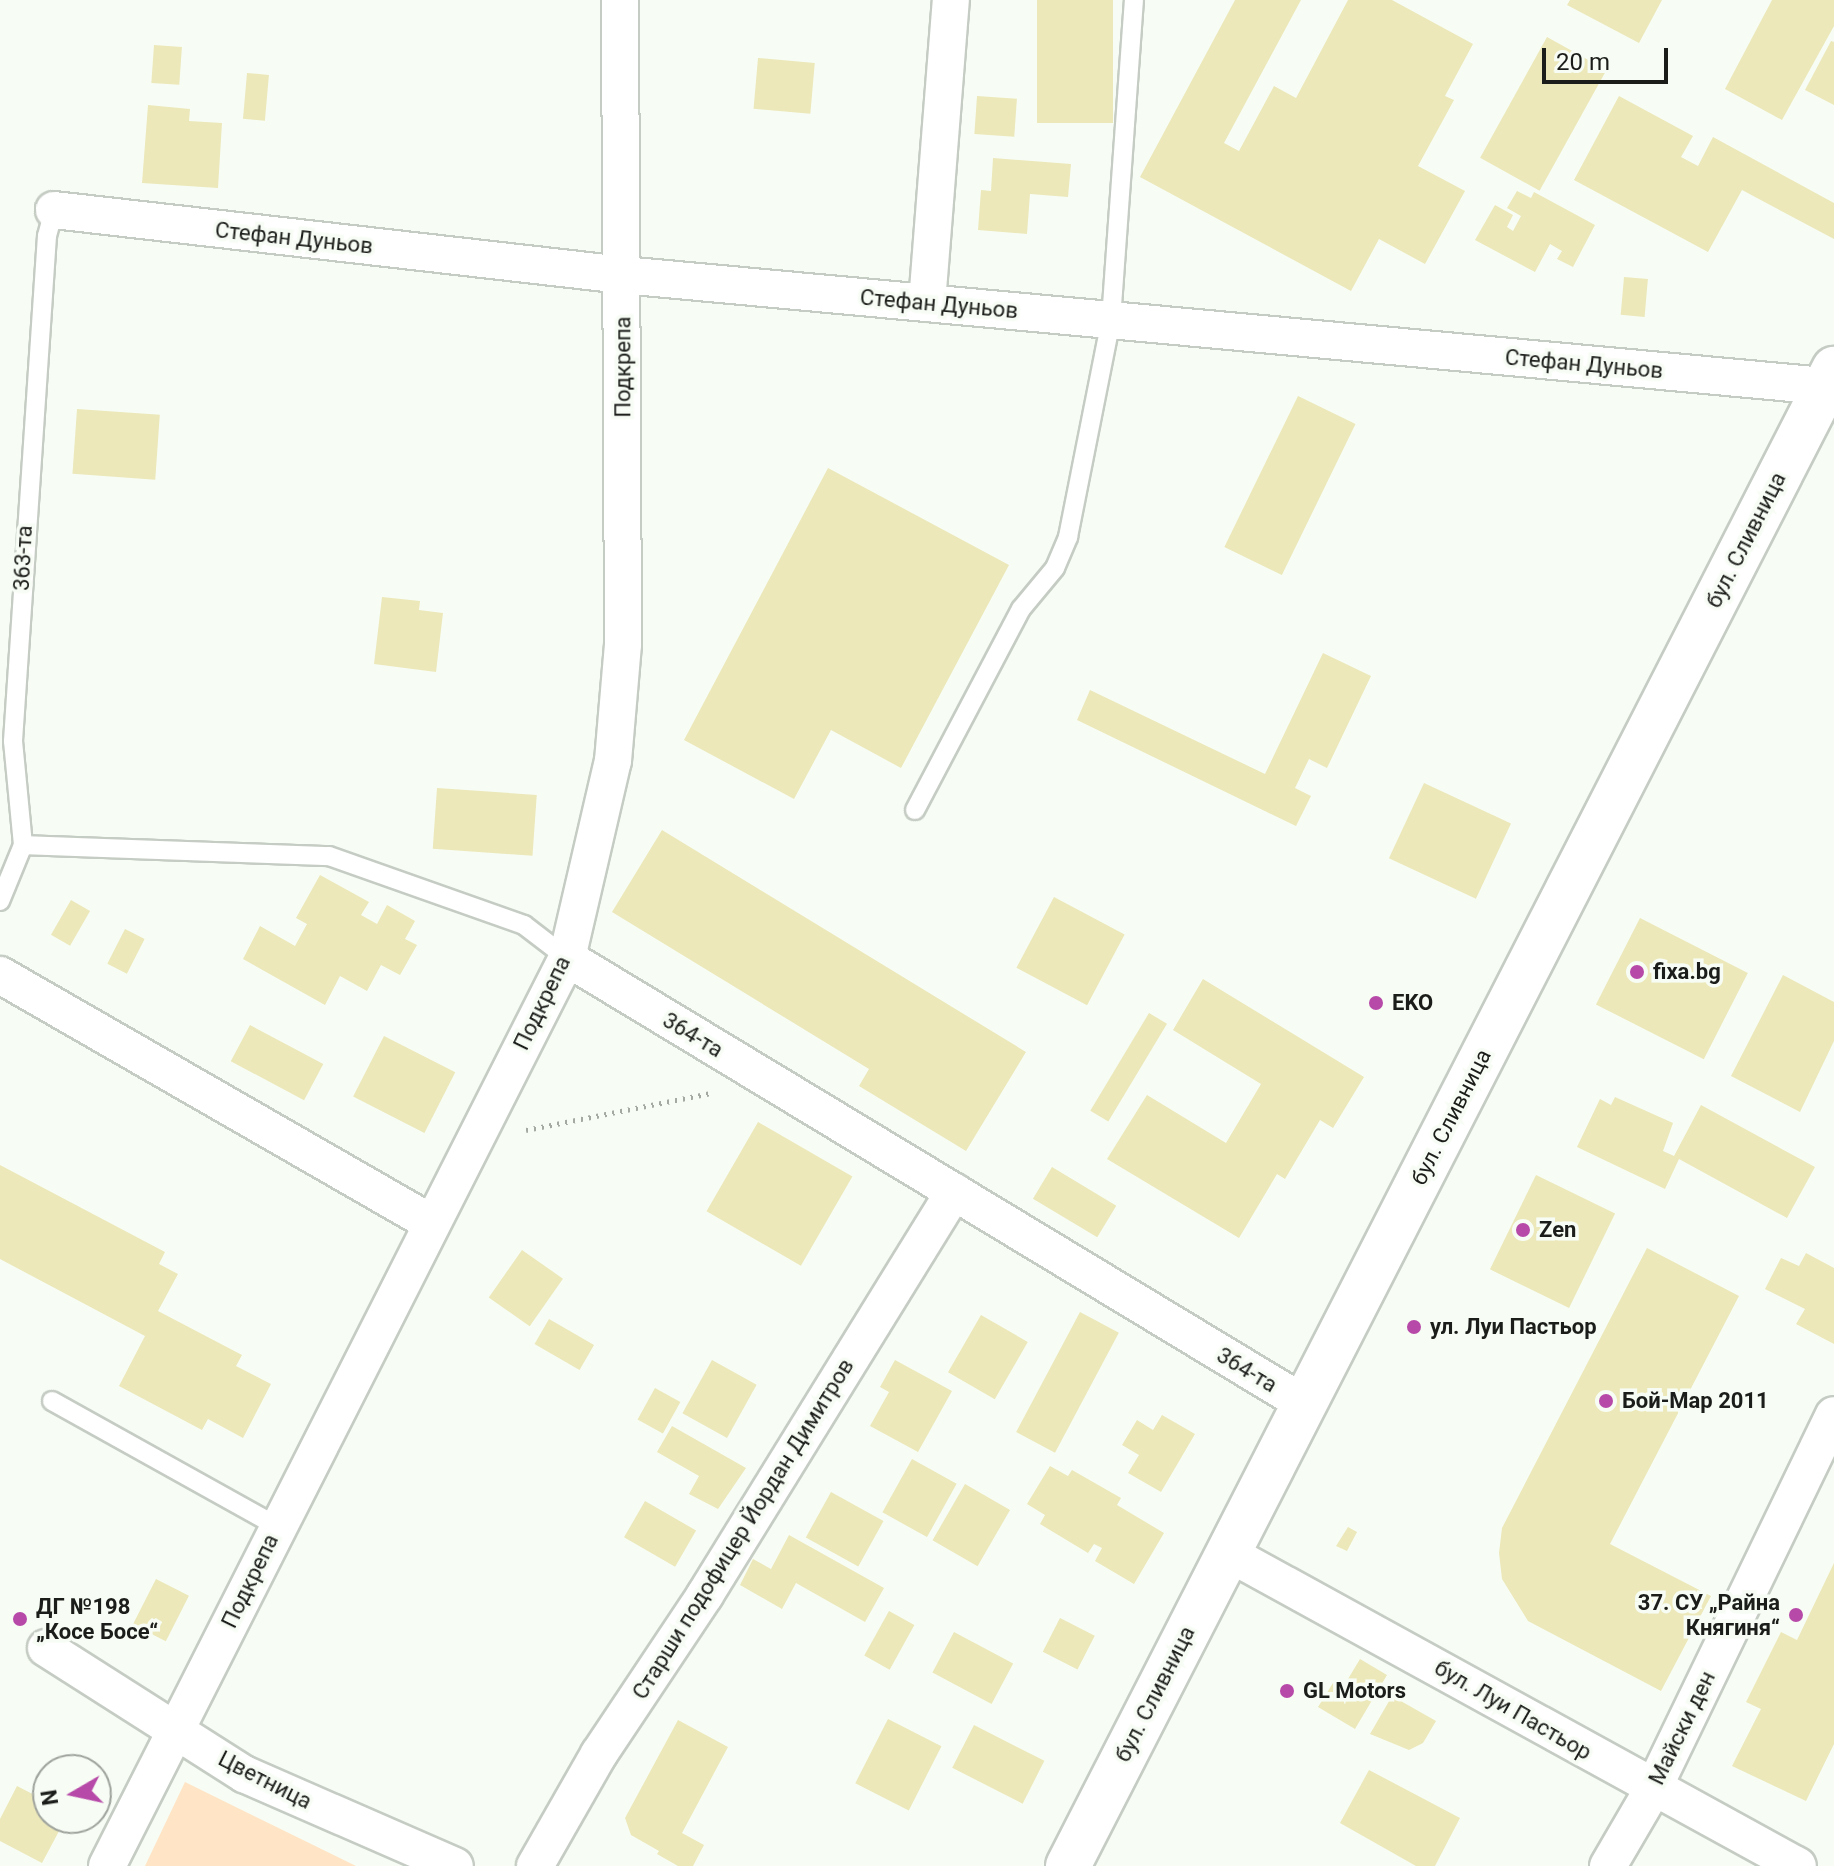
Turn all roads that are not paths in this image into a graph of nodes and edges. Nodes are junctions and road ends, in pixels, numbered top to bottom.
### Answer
1 (620, 0) edge
2 (951, 0) edge
3 (1134, 0) edge
4 (54, 210) joint
5 (623, 275) junction
6 (927, 303) junction
7 (1111, 320) junction
8 (1829, 377) edge
9 (915, 810) dead end
10 (23, 845) junction
11 (0, 901) edge
12 (567, 958) junction
13 (0, 975) edge
14 (954, 1192) junction
15 (432, 1223) junction
16 (52, 1401) dead end
17 (1305, 1404) junction
18 (1834, 1415) edge
19 (277, 1526) junction
20 (1228, 1553) junction
21 (46, 1648) dead end
22 (177, 1730) junction
23 (1653, 1789) junction
24 (107, 1866) edge
25 (455, 1866) edge
26 (535, 1866) edge
27 (1068, 1866) edge
28 (1608, 1866) edge
29 (1798, 1866) edge

1 - 5 street, Подкрепа
2 - 6 street
3 - 7 lane
4 - 5 street, Стефан Дуньов
4 - 10 lane, 363-та
5 - 6 street, Стефан Дуньов
5 - 12 street, Подкрепа
6 - 7 street, Стефан Дуньов
7 - 8 street, Стефан Дуньов
7 - 9 lane
8 - 17 main road, бул. Сливница
10 - 11 lane, 363-та
10 - 12 lane, 364-та
12 - 14 street, 364-та
12 - 15 street, Подкрепа
13 - 15 street
14 - 17 street, 364-та
14 - 26 street, Старши подофицер Йордан Димитров
15 - 19 street, Подкрепа
16 - 19 lane
17 - 20 main road, бул. Сливница
18 - 23 street, Майски ден
19 - 22 street, Подкрепа
20 - 23 street, бул. Луи Пастьор
20 - 27 main road, бул. Сливница
21 - 22 street, Цветница
22 - 24 street, Подкрепа
22 - 25 street, Цветница
23 - 28 street, Майски ден
23 - 29 street, бул. Луи Пастьор

